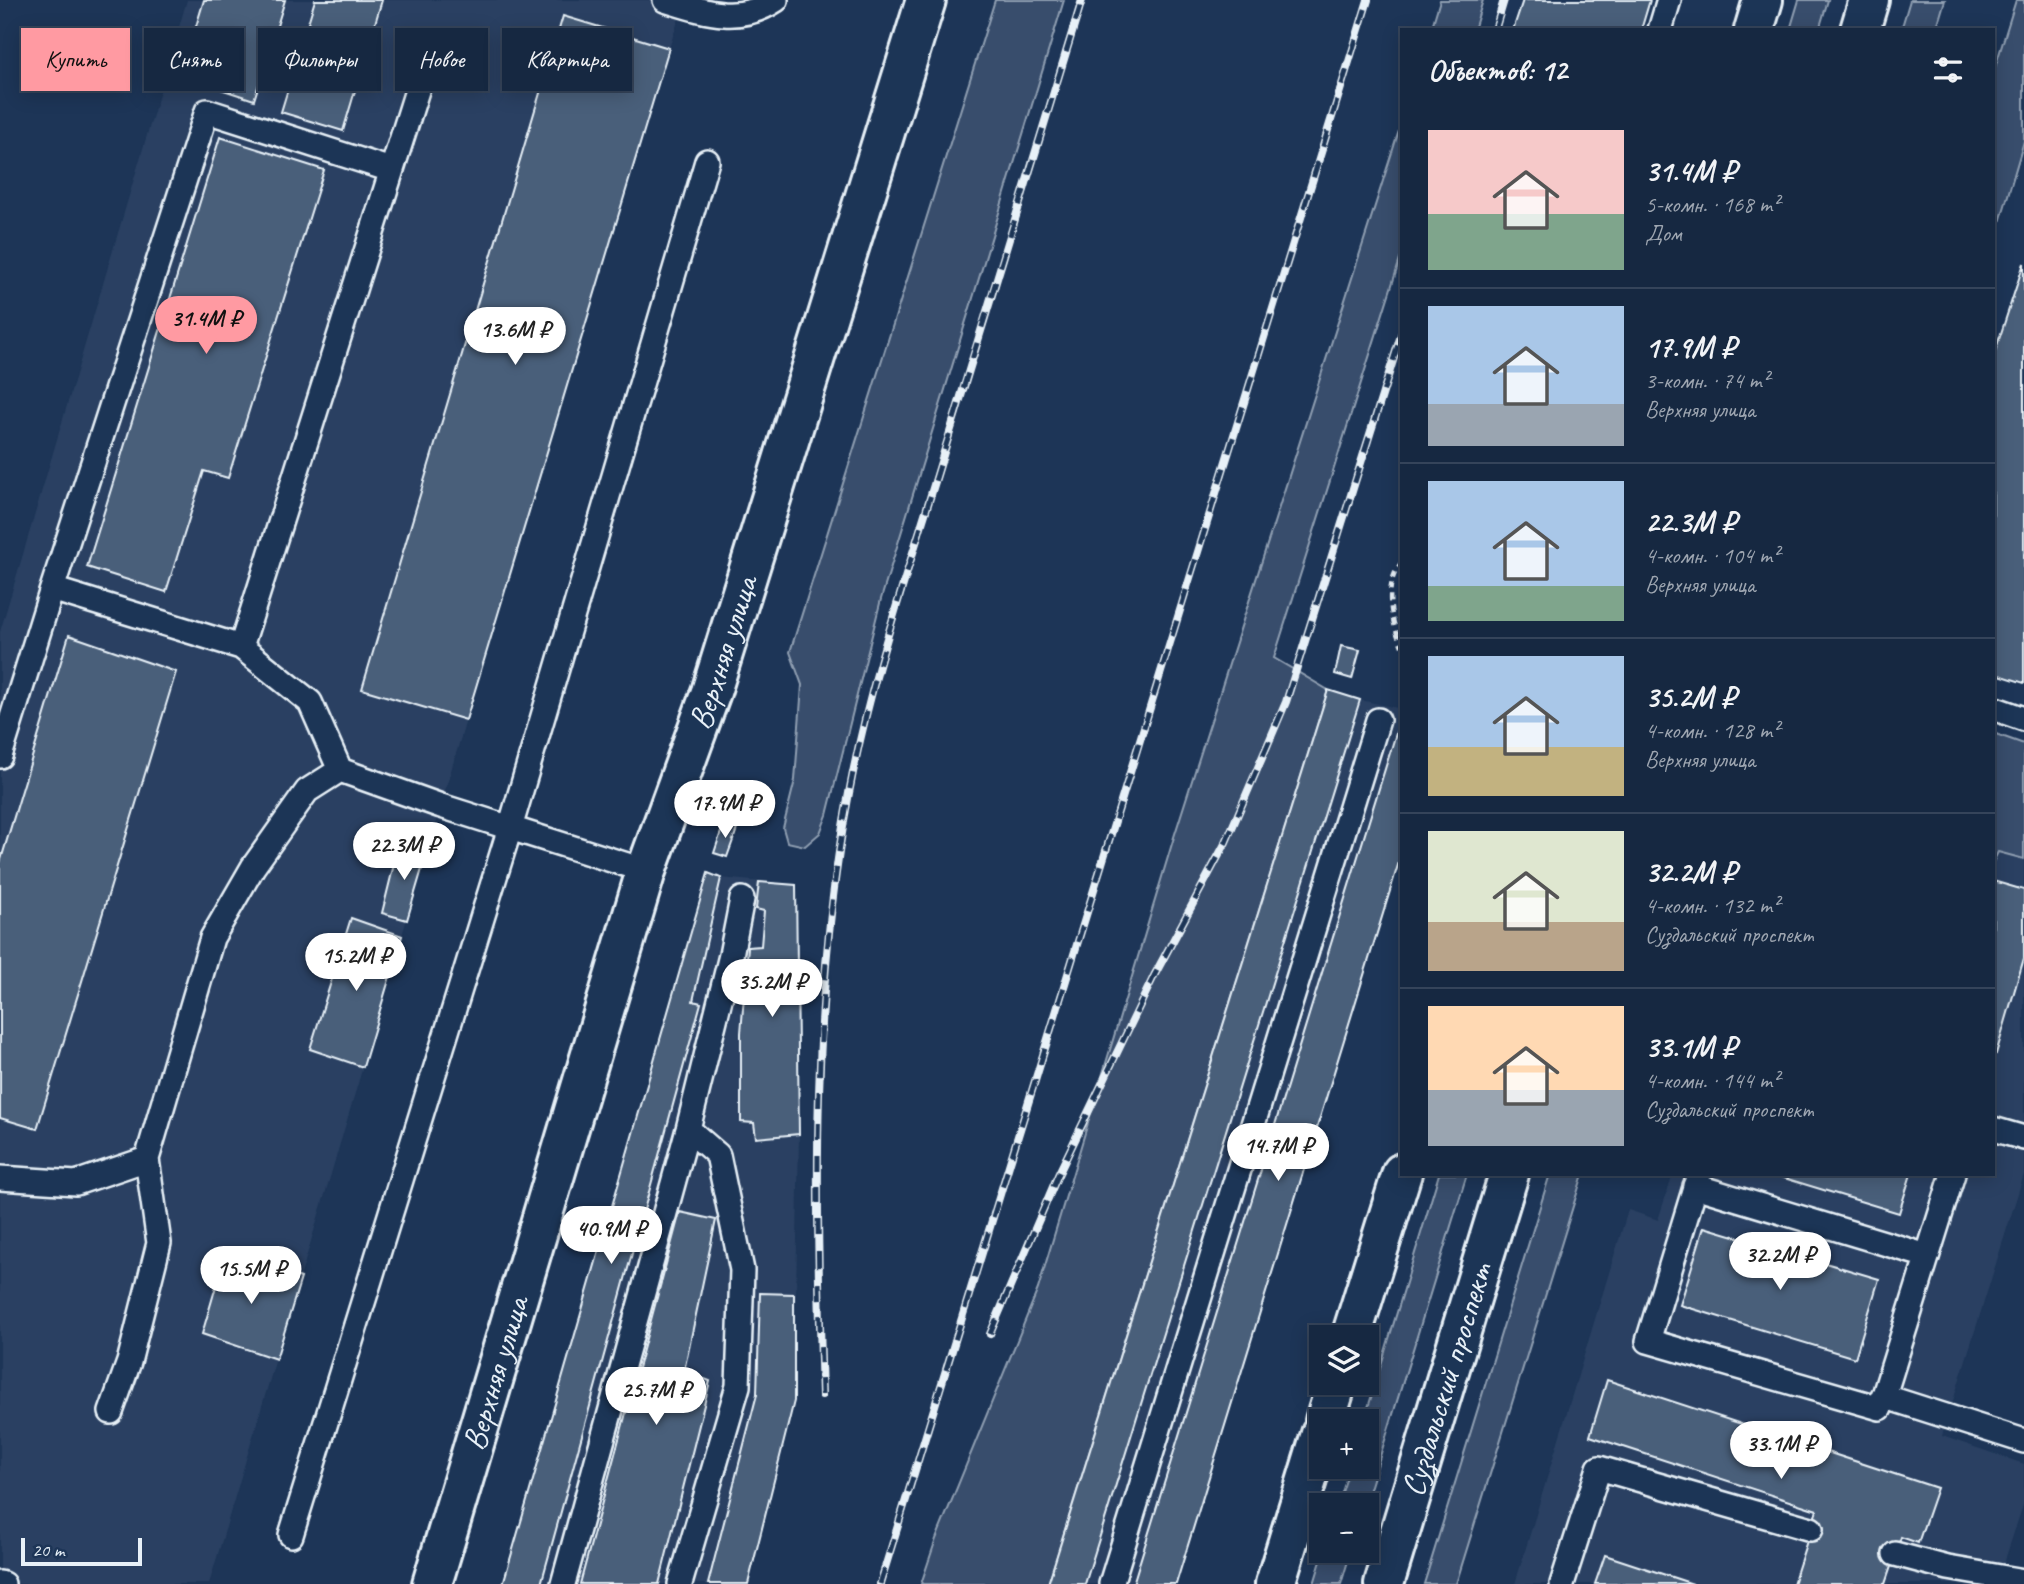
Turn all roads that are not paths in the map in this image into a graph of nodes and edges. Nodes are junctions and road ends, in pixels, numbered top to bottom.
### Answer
1 (664, 0) edge
2 (776, 0) edge
3 (926, 0) edge
4 (1669, 0) edge
5 (1763, 0) edge
6 (1870, 0) edge
7 (1661, 28) edge
8 (1755, 28) edge
9 (1861, 28) edge
10 (417, 91) edge
11 (708, 161) dead end
12 (391, 170) junction
13 (52, 589) junction
14 (241, 647) junction
15 (1995, 709) edge
16 (2024, 719) edge
17 (1378, 720) dead end
18 (0, 756) edge
19 (340, 770) junction
20 (510, 828) junction
21 (646, 871) junction
22 (742, 899) dead end
23 (688, 1129) junction
24 (1995, 1130) edge
25 (2024, 1138) edge
26 (147, 1159) junction
27 (1401, 1176) edge
28 (1508, 1176) edge
29 (1951, 1176) edge
30 (0, 1178) edge
31 (1697, 1180) edge
32 (1927, 1256) junction
33 (1355, 1325) edge
34 (1883, 1396) junction
35 (111, 1412) dead end
36 (2024, 1441) edge
37 (1309, 1473) edge
38 (1811, 1529) dead end
39 (291, 1535) dead end
40 (1895, 1554) dead end
41 (1945, 1576) edge
42 (2024, 1581) edge
43 (432, 1584) edge
44 (563, 1584) edge
45 (680, 1584) edge
46 (1111, 1584) edge
47 (1275, 1584) edge
48 (1384, 1584) edge
49 (1562, 1584) edge

1 - 2 lane
3 - 21 street, Верхняя улица
4 - 7 lane
5 - 8 street
6 - 9 street
10 - 12 lane
11 - 20 lane
12 - 13 lane
12 - 14 lane
13 - 14 lane
13 - 18 lane
14 - 19 lane
15 - 16 lane
17 - 46 lane
19 - 20 lane
19 - 26 lane
20 - 21 lane
20 - 39 lane
21 - 43 street, Верхняя улица
22 - 23 lane
23 - 44 lane
23 - 45 lane
24 - 25 lane
26 - 30 lane
26 - 35 lane
27 - 33 street
28 - 48 street, Суздальский проспект
29 - 32 lane
31 - 32 lane
31 - 34 lane
32 - 34 lane
34 - 36 lane
37 - 47 street
38 - 49 lane
40 - 41 lane
41 - 42 lane

